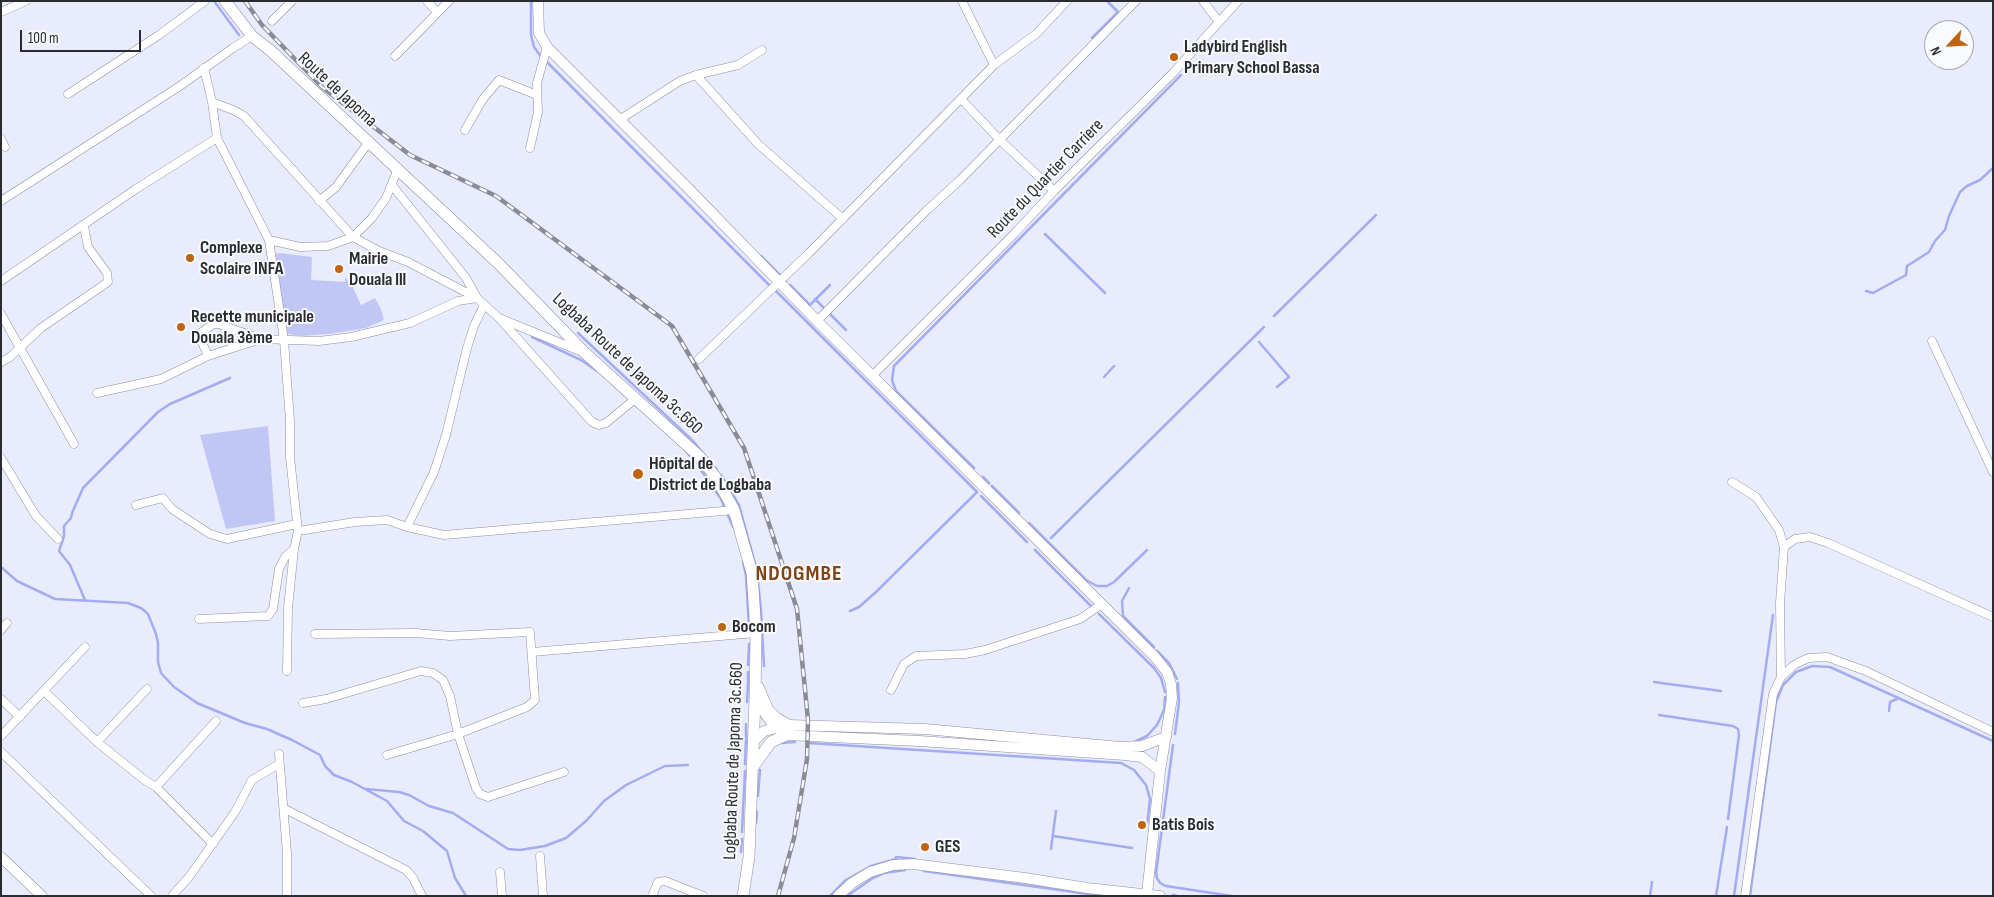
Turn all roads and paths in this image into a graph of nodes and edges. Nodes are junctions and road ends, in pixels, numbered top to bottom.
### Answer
1 (26, 1) edge
2 (205, 1) edge
3 (225, 1) edge
4 (292, 1) edge
5 (427, 1) edge
6 (449, 1) edge
7 (538, 1) edge
8 (962, 1) edge
9 (1067, 1) edge
10 (1136, 1) edge
11 (1203, 1) edge
12 (1238, 1) edge
13 (1, 12) edge
14 (437, 12) junction
15 (272, 22) dead end
16 (1219, 22) junction
17 (252, 36) junction
18 (546, 47) junction
19 (762, 50) dead end
20 (395, 56) dead end
21 (994, 65) junction
22 (204, 68) junction
23 (696, 75) junction
24 (68, 94) dead end
25 (537, 95) junction
26 (961, 99) junction
27 (212, 102) junction
28 (619, 120) junction
29 (465, 130) dead end
30 (217, 138) junction
31 (1, 139) edge
32 (1000, 140) junction
33 (368, 144) junction
34 (5, 147) dead end
35 (530, 148) dead end
36 (397, 171) junction
37 (392, 185) junction
38 (1054, 191) junction
39 (1, 201) edge
40 (319, 201) junction
41 (843, 219) junction
42 (84, 226) junction
43 (353, 237) junction
44 (269, 240) junction
45 (1, 281) edge
46 (778, 282) junction
47 (477, 298) junction
48 (484, 305) junction
49 (1, 314) edge
50 (499, 318) junction
51 (817, 321) junction
52 (261, 339) junction
53 (284, 340) junction
54 (1932, 340) dead end
55 (21, 347) junction
56 (584, 352) junction
57 (208, 356) junction
58 (699, 359) dead end
59 (1, 362) edge
60 (873, 375) junction
61 (97, 393) dead end
62 (635, 399) junction
63 (74, 444) dead end
64 (1, 458) edge
65 (1993, 472) edge
66 (1732, 482) dead end
67 (136, 505) dead end
68 (734, 510) junction
69 (406, 527) junction
70 (298, 528) junction
71 (58, 539) dead end
72 (1784, 547) junction
73 (294, 550) junction
74 (1102, 604) junction
75 (1993, 617) edge
76 (199, 619) dead end
77 (7, 624) dead end
78 (1, 630) edge
79 (756, 633) junction
80 (315, 634) dead end
81 (85, 647) dead end
82 (532, 652) junction
83 (287, 670) dead end
84 (1781, 677) junction
85 (755, 679) junction
86 (147, 689) dead end
87 (891, 690) dead end
88 (45, 692) junction
89 (1, 699) edge
90 (755, 699) junction
91 (302, 703) dead end
92 (20, 717) junction
93 (216, 721) dead end
94 (775, 727) junction
95 (787, 730) junction
96 (1993, 732) edge
97 (458, 734) junction
98 (1, 736) edge
99 (1166, 737) junction
100 (98, 742) junction
101 (753, 742) junction
102 (1, 752) edge
103 (279, 754) dead end
104 (387, 755) dead end
105 (279, 764) junction
106 (752, 767) junction
107 (1160, 771) junction
108 (564, 772) dead end
109 (156, 787) junction
110 (285, 809) junction
111 (213, 844) junction
112 (540, 856) dead end
113 (2, 858) edge
114 (500, 872) dead end
115 (1147, 895) edge
116 (42, 896) edge
117 (151, 896) edge
118 (172, 896) edge
119 (287, 896) edge
120 (422, 896) edge
121 (502, 896) edge
122 (543, 896) edge
123 (652, 896) edge
124 (703, 896) edge
125 (743, 896) edge
126 (838, 896) edge
127 (1160, 896) edge
128 (1745, 896) edge

1 - 13 street
2 - 24 street
3 - 17 main road, Route de Japoma
4 - 15 street
5 - 14 street
6 - 14 street
7 - 18 street
8 - 21 street
9 - 21 street
10 - 32 street
11 - 16 street
12 - 16 street, Route du Quartier Carriere
14 - 20 street
16 - 38 street, Route du Quartier Carriere
17 - 22 street
17 - 33 main road, Route de Japoma
18 - 25 street
18 - 28 street
19 - 23 street
21 - 26 street
22 - 27 street
22 - 39 street
23 - 28 street
23 - 41 street
25 - 29 street
25 - 35 street
26 - 32 street
26 - 41 street
27 - 30 street
27 - 40 street
28 - 46 street
30 - 42 street
30 - 44 street
31 - 34 street
32 - 38 street
32 - 51 street
33 - 36 main road, Route de Japoma
33 - 40 street
36 - 37 street
36 - 56 main road, Logbaba Route de Japoma 3c.660
37 - 43 street
37 - 47 street
38 - 60 street, Route du Quartier Carriere
40 - 43 street
41 - 46 street
42 - 45 street
42 - 55 street
43 - 44 street
43 - 47 street
44 - 53 street
46 - 51 street
46 - 58 street
47 - 48 street
47 - 53 street
48 - 50 street
48 - 69 street
49 - 55 street
50 - 56 street
50 - 62 street
51 - 60 street
52 - 53 street
52 - 57 street
52 - 57 street
53 - 70 street
54 - 65 street
55 - 59 street
55 - 63 street
56 - 62 main road, Logbaba Route de Japoma 3c.660
57 - 61 street
60 - 74 street
62 - 68 main road, Logbaba Route de Japoma 3c.660
64 - 71 street
66 - 72 street
67 - 70 street
68 - 69 street
68 - 79 main road, Logbaba Route de Japoma 3c.660
69 - 70 street
70 - 73 street
72 - 75 street
72 - 84 street
73 - 76 street
73 - 83 street
74 - 87 street
74 - 99 street
77 - 78 street
79 - 82 street
79 - 85 main road, Logbaba Route de Japoma 3c.660
80 - 82 street
81 - 88 street
82 - 97 street
84 - 96 street
84 - 128 street
85 - 90 main road, Logbaba Route de Japoma 3c.660
85 - 95 main road
86 - 100 street
88 - 92 street
88 - 100 street
89 - 92 street
90 - 94 street
90 - 101 main road, Logbaba Route de Japoma 3c.660
91 - 97 street
92 - 98 street
93 - 109 street
94 - 95 street
94 - 101 street
95 - 99 street
95 - 106 main road
95 - 107 street
97 - 104 street
97 - 108 street
99 - 107 street
100 - 109 street
101 - 106 main road, Logbaba Route de Japoma 3c.660
102 - 117 street
103 - 105 street
105 - 110 street
105 - 111 street
106 - 125 main road, Logbaba Route de Japoma 3c.660
107 - 115 street
109 - 111 street
110 - 119 street
110 - 120 street
111 - 118 street
112 - 122 street
113 - 116 street
114 - 121 street
115 - 126 street
115 - 127 street
123 - 124 street

